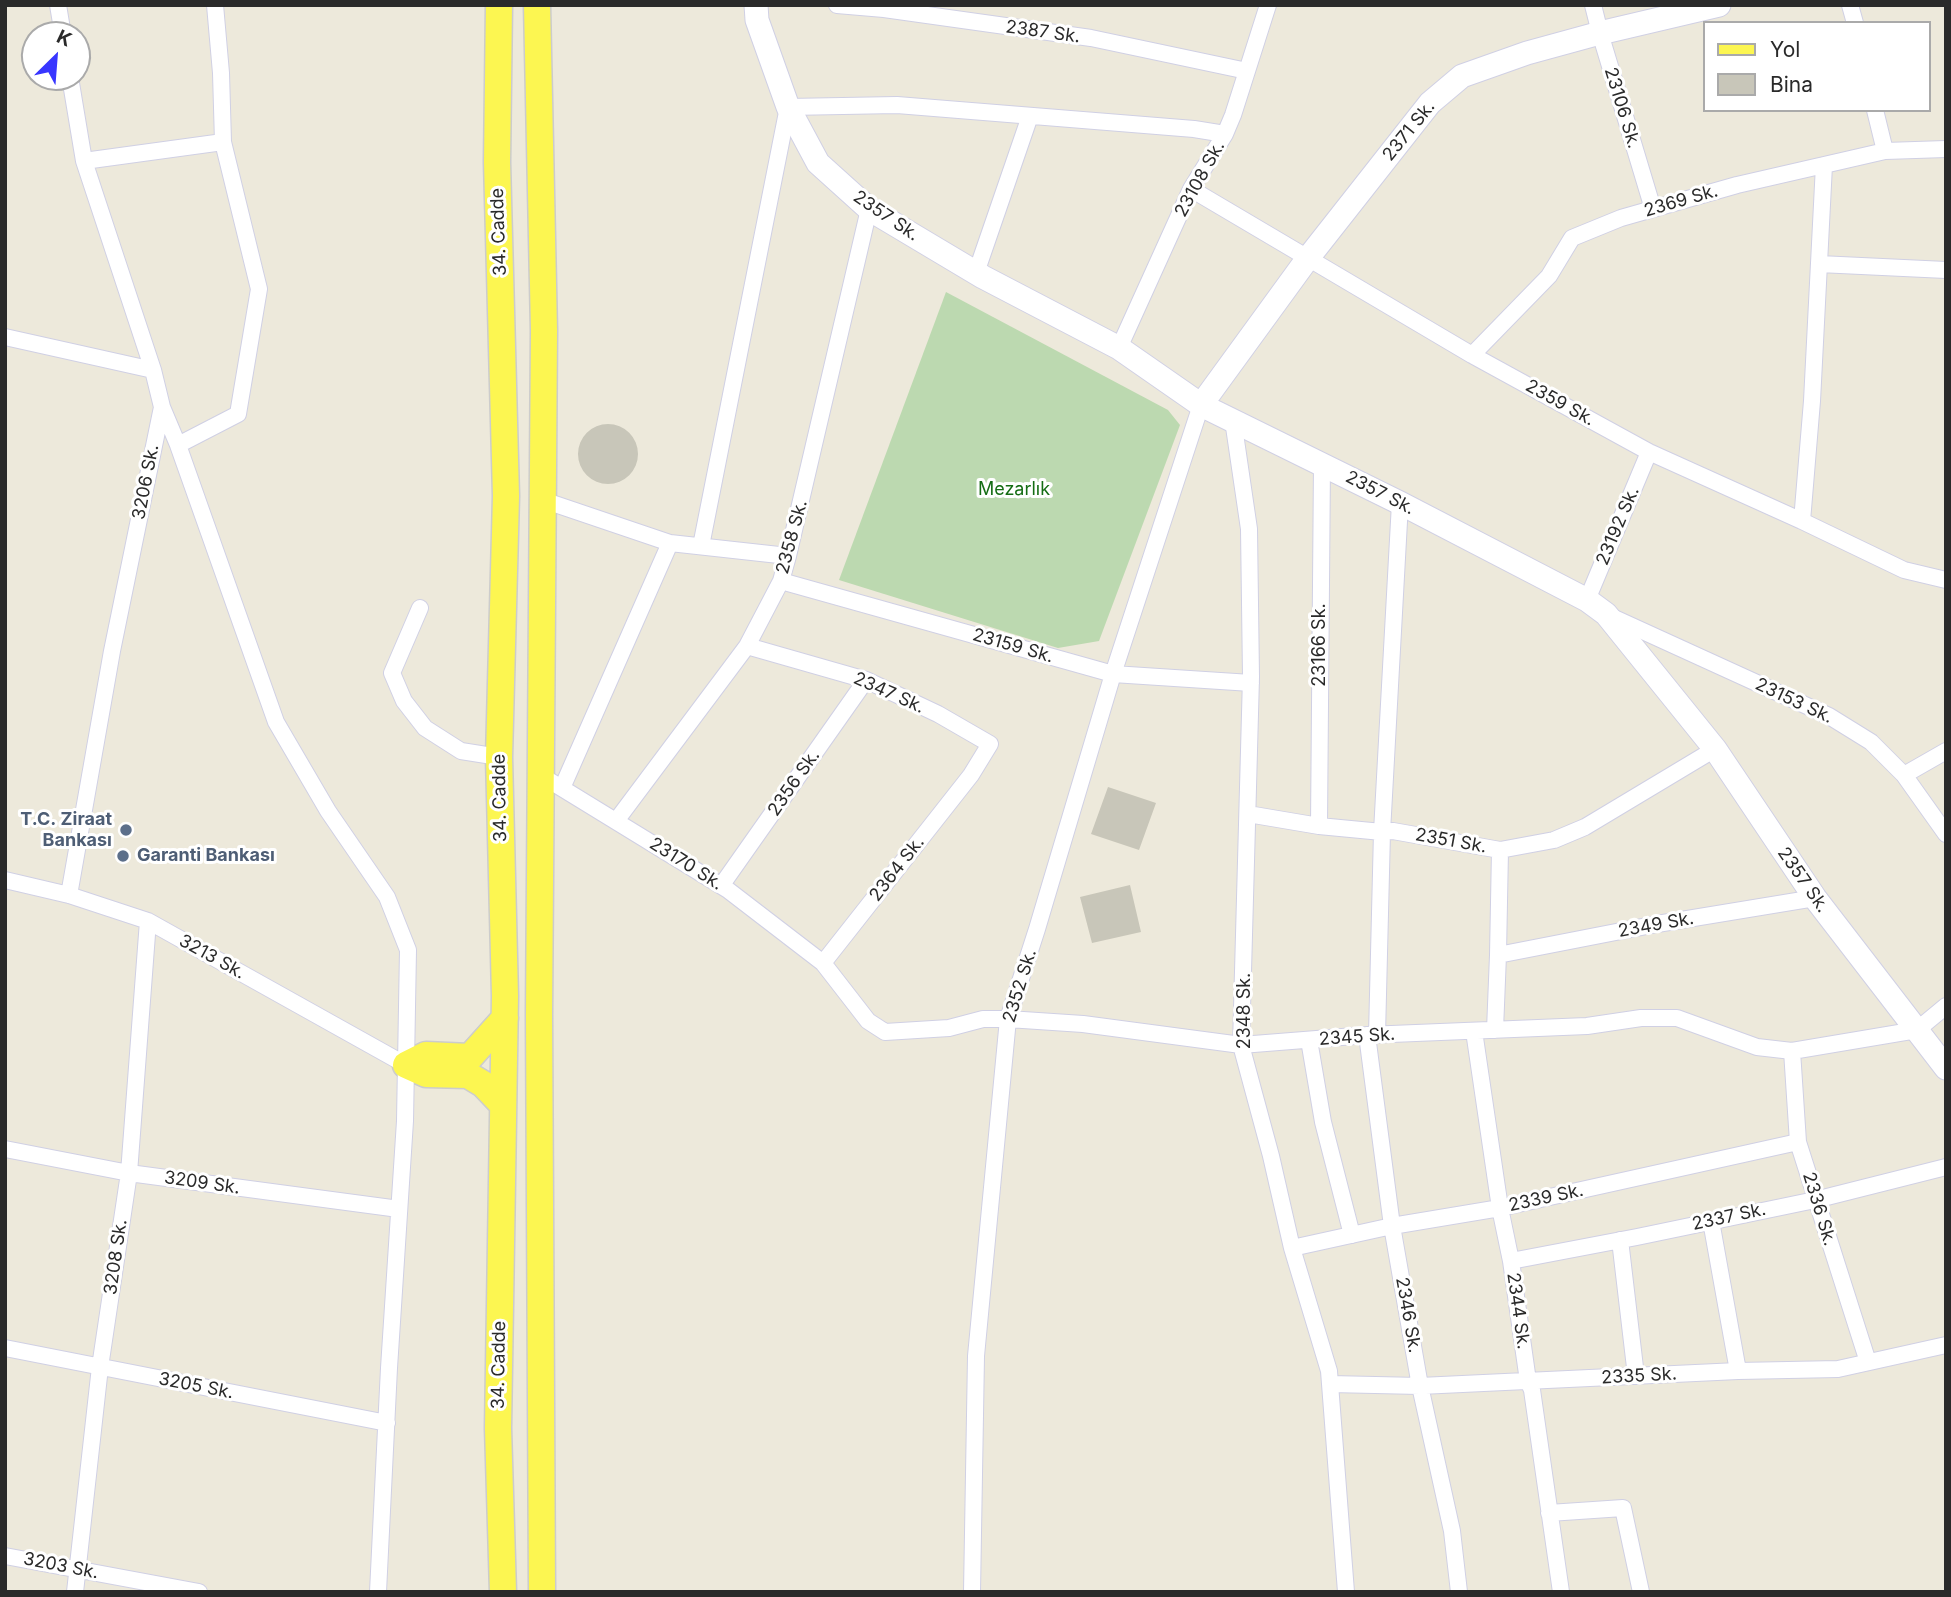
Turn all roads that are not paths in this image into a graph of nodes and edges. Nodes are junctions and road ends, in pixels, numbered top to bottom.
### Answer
1 (215, 5) edge
2 (499, 5) edge
3 (537, 5) edge
4 (755, 5) edge
5 (837, 5) edge
6 (1268, 5) edge
7 (1593, 5) edge
8 (1719, 5) edge
9 (884, 7) edge
10 (1600, 33) junction
11 (1247, 71) junction
12 (72, 91) edge
13 (788, 107) junction
14 (1875, 112) edge
15 (1030, 116) junction
16 (1225, 134) junction
17 (223, 142) junction
18 (1946, 149) edge
19 (1885, 151) junction
20 (84, 161) junction
21 (1824, 165) junction
22 (1191, 189) junction
23 (869, 209) junction
24 (1653, 209) junction
25 (1308, 258) junction
26 (1819, 264) junction
27 (1946, 270) edge
28 (976, 273) junction
29 (5, 337) edge
30 (1119, 348) junction
31 (1472, 355) junction
32 (153, 370) junction
33 (1201, 405) junction
34 (162, 407) junction
35 (1233, 420) junction
36 (178, 445) junction
37 (1649, 452) junction
38 (1322, 463) junction
39 (543, 500) junction
40 (1401, 503) junction
41 (1802, 521) junction
42 (670, 543) junction
43 (701, 546) junction
44 (788, 556) junction
45 (1946, 580) edge
46 (781, 581) junction
47 (1587, 600) junction
48 (421, 608) dead end
49 (1606, 614) junction
50 (747, 646) junction
51 (1113, 674) junction
52 (866, 680) junction
53 (1251, 683) junction
54 (1715, 749) junction
55 (1946, 751) edge
56 (499, 757) junction
57 (971, 775) joint
58 (1904, 775) junction
59 (552, 782) junction
60 (1248, 814) junction
61 (616, 821) junction
62 (1319, 826) junction
63 (1382, 832) junction
64 (1946, 834) edge
65 (1500, 850) junction
66 (5, 880) edge
67 (721, 886) junction
68 (69, 895) junction
69 (1815, 898) junction
70 (148, 921) junction
71 (1498, 955) junction
72 (823, 963) junction
73 (1946, 1006) edge
74 (505, 1018) junction
75 (1008, 1019) junction
76 (1495, 1030) junction
77 (1917, 1030) junction
78 (1474, 1031) junction
79 (1372, 1035) junction
80 (1309, 1040) junction
81 (1241, 1045) junction
82 (1792, 1051) junction
83 (406, 1065) junction
84 (469, 1066) junction
85 (1946, 1068) edge
86 (503, 1105) junction
87 (1798, 1142) junction
88 (5, 1149) edge
89 (1946, 1167) edge
90 (129, 1173) junction
91 (1815, 1199) junction
92 (1500, 1208) junction
93 (400, 1209) junction
94 (1711, 1221) junction
95 (1392, 1226) junction
96 (1352, 1235) junction
97 (1620, 1240) junction
98 (1292, 1248) junction
99 (1511, 1261) junction
100 (1946, 1345) edge
101 (5, 1348) edge
102 (1868, 1362) junction
103 (100, 1367) junction
104 (1738, 1371) junction
105 (1636, 1376) junction
106 (1528, 1381) junction
107 (1330, 1384) junction
108 (1420, 1387) junction
109 (387, 1423) junction
110 (1549, 1513) junction
111 (5, 1556) edge
112 (77, 1570) junction
113 (75, 1592) edge
114 (199, 1592) edge
115 (378, 1592) edge
116 (503, 1592) edge
117 (542, 1592) edge
118 (972, 1592) edge
119 (1346, 1592) edge
120 (1459, 1592) edge
121 (1561, 1592) edge
122 (1641, 1592) edge

1 - 17 street
2 - 56 main road, 34. Cadde
3 - 39 main road
4 - 13 street, 2357 Sk.
5 - 9 street, 2387 Sk.
6 - 11 street, 23108 Sk.
7 - 10 street, 23106 Sk.
8 - 10 street, 2371 Sk.
9 - 11 street, 2387 Sk.
10 - 24 street, 23106 Sk.
10 - 25 street, 2371 Sk.
11 - 16 street, 23108 Sk.
12 - 20 street, 3206 Sk.
13 - 15 street
13 - 23 street, 2357 Sk.
13 - 43 street
14 - 19 street
15 - 16 street
15 - 28 street
16 - 22 street, 23108 Sk.
17 - 20 street
17 - 36 street
18 - 19 street, 2369 Sk.
19 - 21 street, 2369 Sk.
20 - 32 street, 3206 Sk.
21 - 24 street, 2369 Sk.
21 - 26 street
22 - 25 street, 2359 Sk.
22 - 30 street, 23108 Sk.
23 - 28 street, 2357 Sk.
23 - 44 street, 2358 Sk.
24 - 31 street, 2369 Sk.
25 - 31 street, 2359 Sk.
25 - 33 street, 2371 Sk.
26 - 27 street
26 - 41 street
28 - 30 street, 2357 Sk.
29 - 32 street
30 - 33 street, 2357 Sk.
31 - 37 street, 2359 Sk.
32 - 34 street, 3206 Sk.
33 - 35 street, 2357 Sk.
33 - 51 street, 2352 Sk.
34 - 36 street
34 - 68 street, 3206 Sk.
35 - 38 street, 2357 Sk.
35 - 53 street, 2348 Sk.
36 - 83 street
37 - 41 street, 2359 Sk.
37 - 47 street, 23192 Sk.
38 - 40 street, 2357 Sk.
38 - 62 street, 23166 Sk.
39 - 42 street
39 - 59 main road
40 - 47 street, 2357 Sk.
40 - 63 street, 2346 Sk.
41 - 45 street, 2359 Sk.
42 - 43 street
42 - 59 street
43 - 44 street
44 - 46 street, 2358 Sk.
46 - 50 street, 2358 Sk.
46 - 51 street, 23159 Sk.
47 - 49 street, 2357 Sk.
48 - 56 street
49 - 54 street, 2357 Sk.
49 - 58 street, 23153 Sk.
50 - 52 street, 2347 Sk.
50 - 61 street, 2358 Sk.
51 - 53 street, 23159 Sk.
51 - 75 street, 2352 Sk.
52 - 57 street, 2347 Sk.
52 - 67 street, 2356 Sk.
53 - 60 street, 2348 Sk.
54 - 65 street, 2351 Sk.
54 - 69 street, 2357 Sk.
55 - 58 street
56 - 74 main road, 34. Cadde
57 - 72 street, 2364 Sk.
58 - 64 street, 23153 Sk.
59 - 61 street, 23170 Sk.
59 - 117 main road
60 - 62 street, 2351 Sk.
60 - 81 street, 2348 Sk.
61 - 67 street, 23170 Sk.
62 - 63 street, 2351 Sk.
63 - 65 street, 2351 Sk.
63 - 79 street, 2346 Sk.
65 - 71 street
66 - 68 street, 3213 Sk.
67 - 72 street, 23170 Sk.
68 - 70 street, 3213 Sk.
69 - 71 street, 2349 Sk.
69 - 77 street, 2357 Sk.
70 - 83 street, 3213 Sk.
70 - 90 street, 3208 Sk.
71 - 76 street
72 - 75 street, 2345 Sk.
73 - 77 street
74 - 84 main road
74 - 86 main road, 34. Cadde
75 - 81 street, 2345 Sk.
75 - 118 street, 2352 Sk.
76 - 78 street, 2345 Sk.
76 - 82 street, 2345 Sk.
77 - 82 street, 2345 Sk.
77 - 85 street, 2357 Sk.
78 - 79 street, 2345 Sk.
78 - 92 street, 2344 Sk.
79 - 80 street, 2345 Sk.
79 - 95 street, 2346 Sk.
80 - 81 street, 2345 Sk.
80 - 96 street
81 - 98 street, 2348 Sk.
82 - 87 street, 2336 Sk.
83 - 84 main road
83 - 93 street
84 - 86 main road
86 - 116 main road, 34. Cadde
87 - 91 street, 2336 Sk.
87 - 92 street, 2339 Sk.
88 - 90 street, 3209 Sk.
89 - 91 street, 2337 Sk.
90 - 93 street, 3209 Sk.
90 - 103 street, 3208 Sk.
91 - 94 street, 2337 Sk.
91 - 102 street, 2336 Sk.
92 - 95 street, 2339 Sk.
92 - 99 street, 2344 Sk.
93 - 109 street
94 - 97 street, 2337 Sk.
94 - 104 street
95 - 96 street, 2339 Sk.
95 - 108 street, 2346 Sk.
96 - 98 street, 2339 Sk.
97 - 99 street, 2337 Sk.
97 - 105 street
98 - 107 street, 2348 Sk.
99 - 106 street, 2344 Sk.
100 - 102 street, 2335 Sk.
101 - 103 street, 3205 Sk.
102 - 104 street, 2335 Sk.
103 - 109 street, 3205 Sk.
103 - 112 street, 3208 Sk.
104 - 105 street, 2335 Sk.
105 - 106 street, 2335 Sk.
106 - 108 street, 2335 Sk.
106 - 110 street, 2344 Sk.
107 - 108 street, 2335 Sk.
107 - 119 street, 2348 Sk.
108 - 120 street, 2346 Sk.
109 - 115 street
110 - 121 street, 2344 Sk.
110 - 122 street
111 - 112 street, 3203 Sk.
112 - 113 street, 3208 Sk.
112 - 114 street, 3203 Sk.

